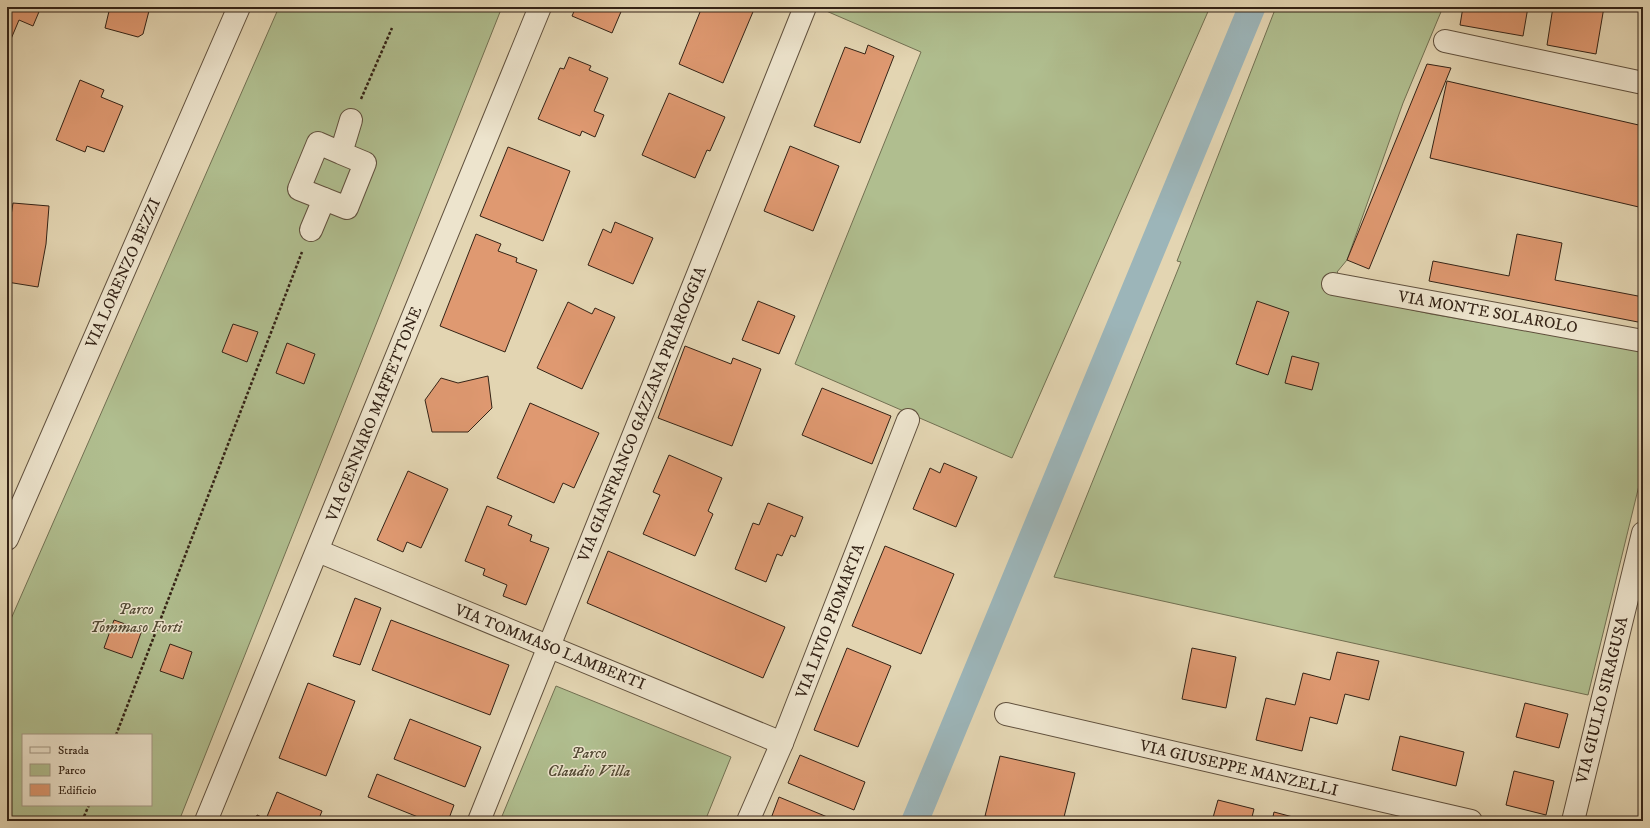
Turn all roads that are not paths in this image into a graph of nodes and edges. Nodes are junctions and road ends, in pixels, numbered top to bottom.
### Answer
1 (239, 7) edge
2 (540, 7) edge
3 (805, 7) edge
4 (1445, 41) dead end
5 (1643, 83) edge
6 (351, 120) road end
7 (341, 153) junction
8 (324, 199) junction
9 (311, 230) road end
10 (1333, 284) dead end
11 (1643, 341) edge
12 (908, 420) dead end
13 (1643, 533) edge
14 (7, 539) edge
15 (318, 551) junction
16 (549, 646) junction
17 (1006, 714) dead end
18 (782, 743) junction
19 (206, 821) edge
20 (479, 821) edge
21 (748, 821) edge
22 (1471, 821) edge
23 (1573, 821) edge

1 - 14 street, VIA LORENZO BEZZI
2 - 15 street, VIA GENNARO MAFFETTONE
3 - 16 street, VIA GIANFRANCO GAZZANA PRIAROGGIA
4 - 5 street
6 - 7 street
7 - 8 street
7 - 8 street
8 - 9 street
10 - 11 street, VIA MONTE SOLAROLO
12 - 18 street, VIA LIVIO PIOMARTA
13 - 23 street, VIA GIULIO SIRAGUSA
15 - 16 street, VIA TOMMASO LAMBERTI
15 - 19 street, VIA GENNARO MAFFETTONE
16 - 18 street, VIA TOMMASO LAMBERTI
16 - 20 street, VIA GIANFRANCO GAZZANA PRIAROGGIA
17 - 22 street, VIA GIUSEPPE MANZELLI
18 - 21 street, VIA LIVIO PIOMARTA

